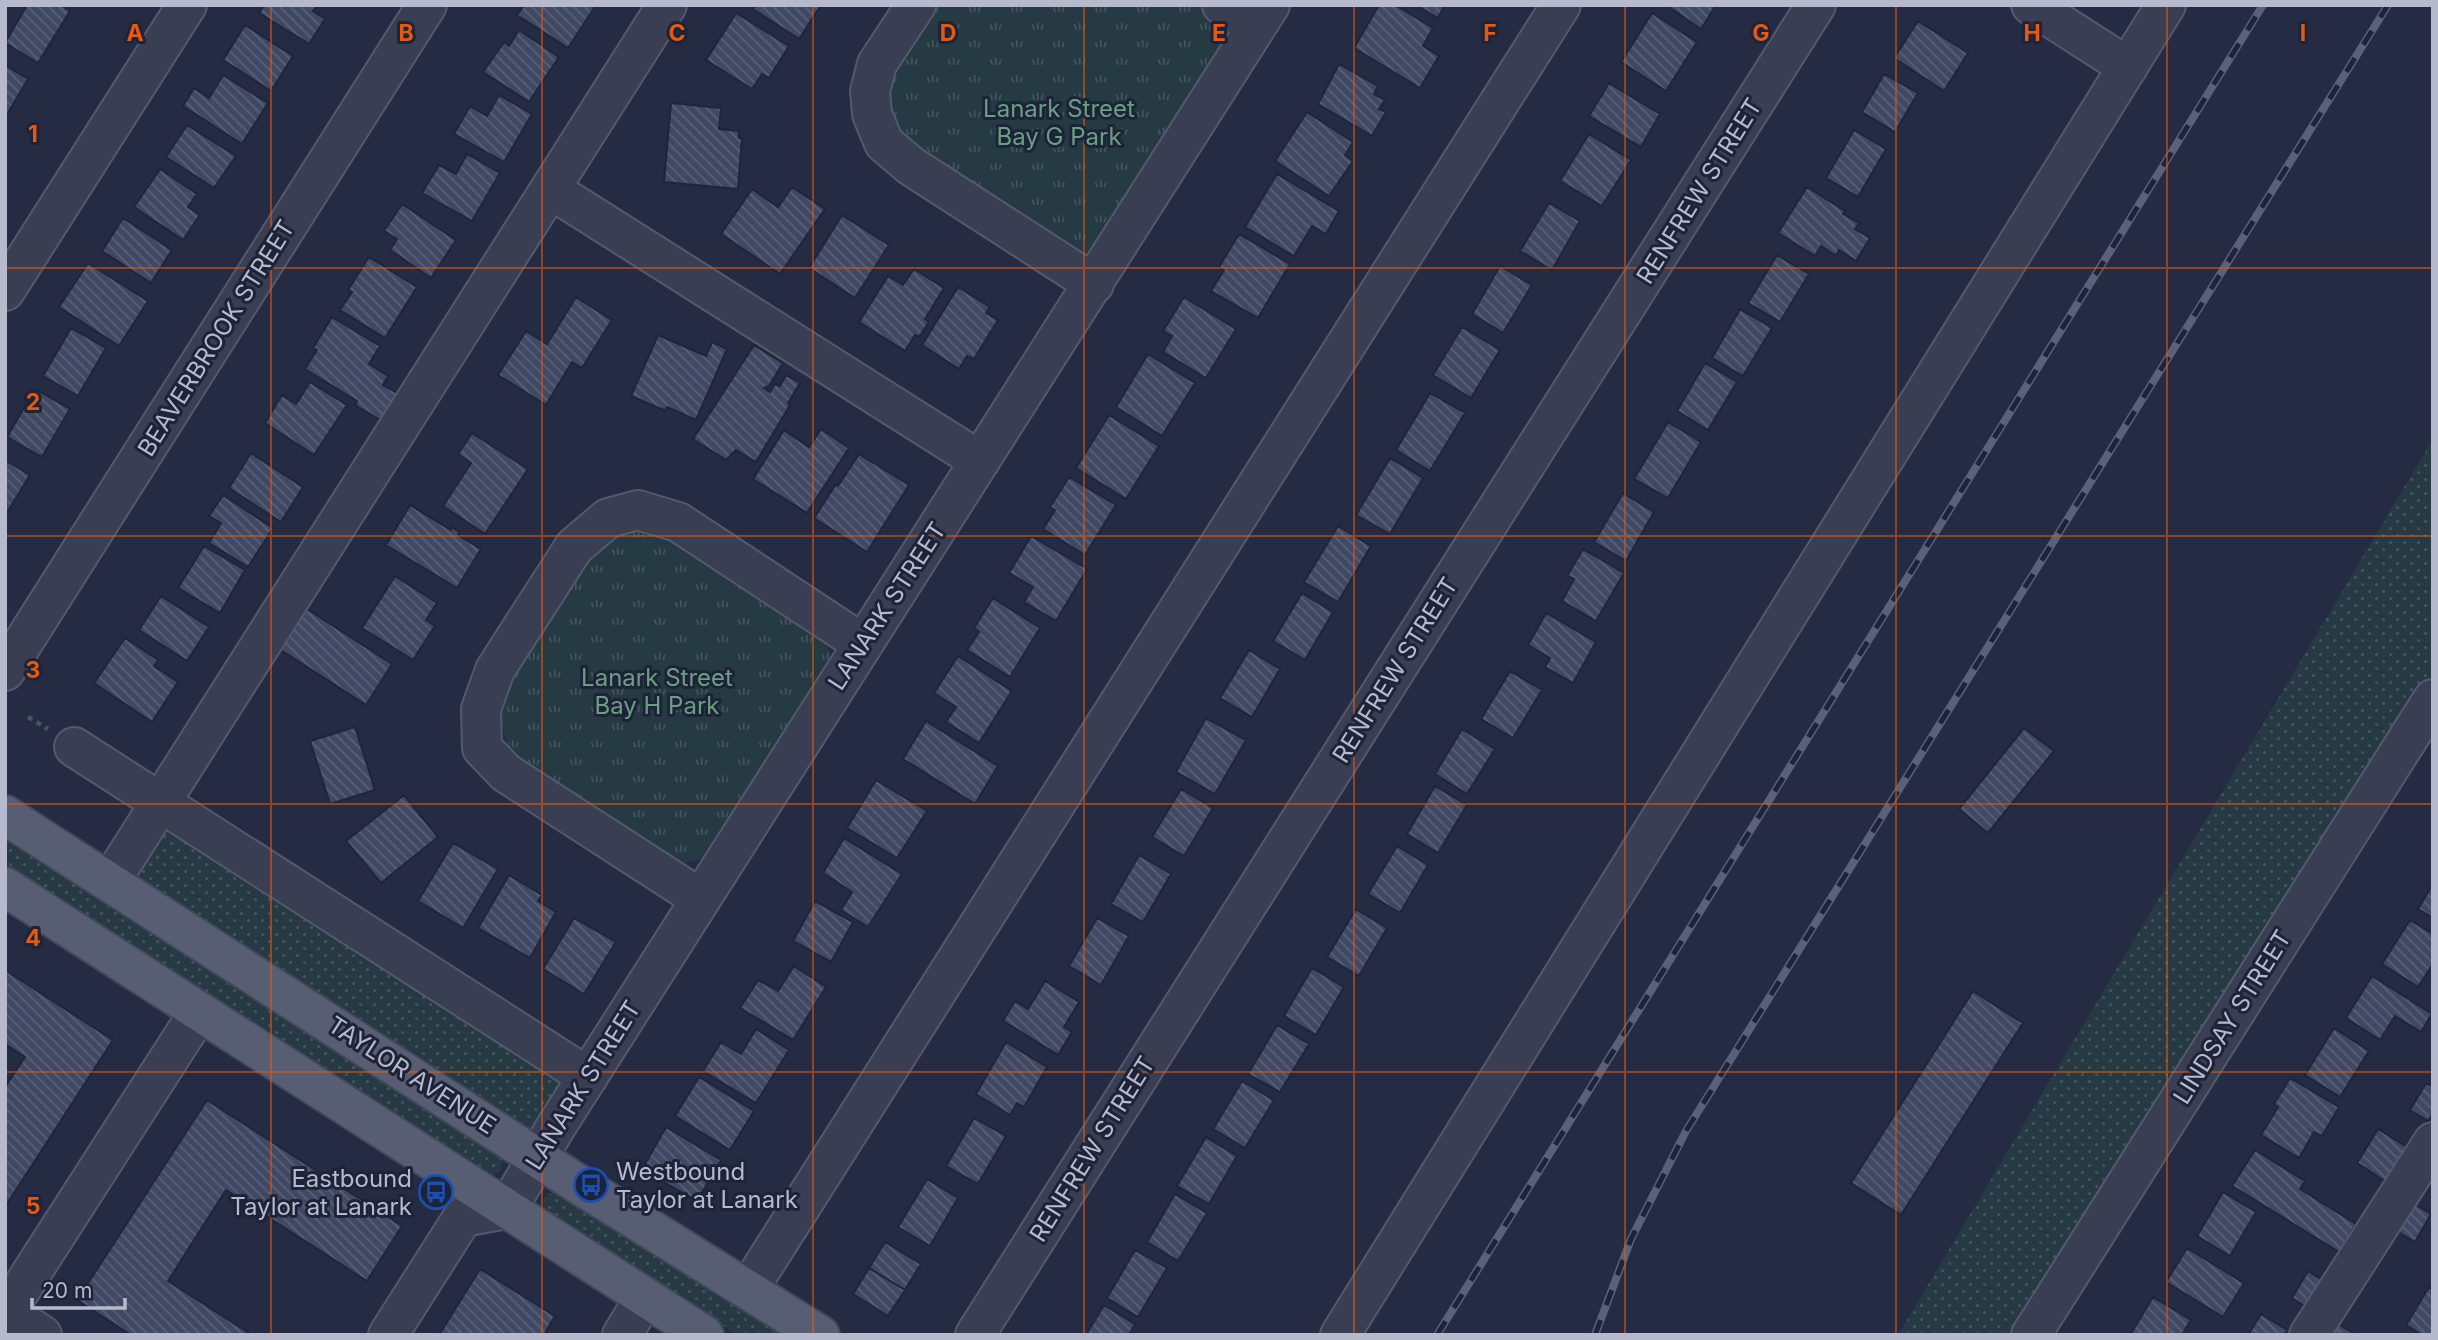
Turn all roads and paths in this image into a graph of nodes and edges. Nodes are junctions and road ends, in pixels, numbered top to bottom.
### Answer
1 (187, 5) edge
2 (427, 5) edge
3 (667, 5) edge
4 (916, 5) edge
5 (1222, 5) edge
6 (1561, 5) edge
7 (1816, 5) edge
8 (2031, 5) edge
9 (2166, 5) edge
10 (1263, 16) edge
11 (2128, 67) junction
12 (550, 189) junction
13 (1094, 284) junction
14 (5, 291) edge
15 (980, 461) junction
16 (863, 644) junction
17 (5, 671) edge
18 (2433, 699) edge
19 (74, 747) dead end
20 (160, 803) junction
21 (5, 815) edge
22 (110, 882) junction
23 (5, 887) edge
24 (701, 900) junction
25 (200, 1012) junction
26 (587, 1077) junction
27 (2433, 1142) edge
28 (538, 1156) junction
29 (507, 1209) junction
30 (748, 1290) junction
31 (645, 1297) junction
32 (6, 1313) edge
33 (42, 1335) edge
34 (388, 1335) edge
35 (622, 1335) edge
36 (704, 1335) edge
37 (820, 1335) edge
38 (975, 1335) edge
39 (1340, 1335) edge
40 (2031, 1335) edge
41 (2309, 1335) edge

1 - 14 street
2 - 17 street, BEAVERBROOK STREET
3 - 12 street
4 - 13 street
5 - 10 street
6 - 30 street
7 - 38 street, RENFREW STREET
8 - 11 street
9 - 11 street
10 - 13 street, LANARK STREET
11 - 39 street
12 - 15 street
12 - 20 street
13 - 15 street, LANARK STREET
15 - 16 street, LANARK STREET
16 - 24 street, LANARK STREET
16 - 24 street
18 - 40 street, LINDSAY STREET
19 - 20 street
20 - 22 street
20 - 26 street
21 - 22 main road, TAYLOR AVENUE
22 - 28 main road, TAYLOR AVENUE
23 - 25 main road
24 - 26 street, LANARK STREET
25 - 29 main road
25 - 32 street
26 - 28 street, LANARK STREET
27 - 41 street
28 - 29 street, LANARK STREET
28 - 30 main road, TAYLOR AVENUE
29 - 31 main road
29 - 34 street
30 - 37 main road, TAYLOR AVENUE
31 - 35 street
31 - 36 main road
32 - 33 street

